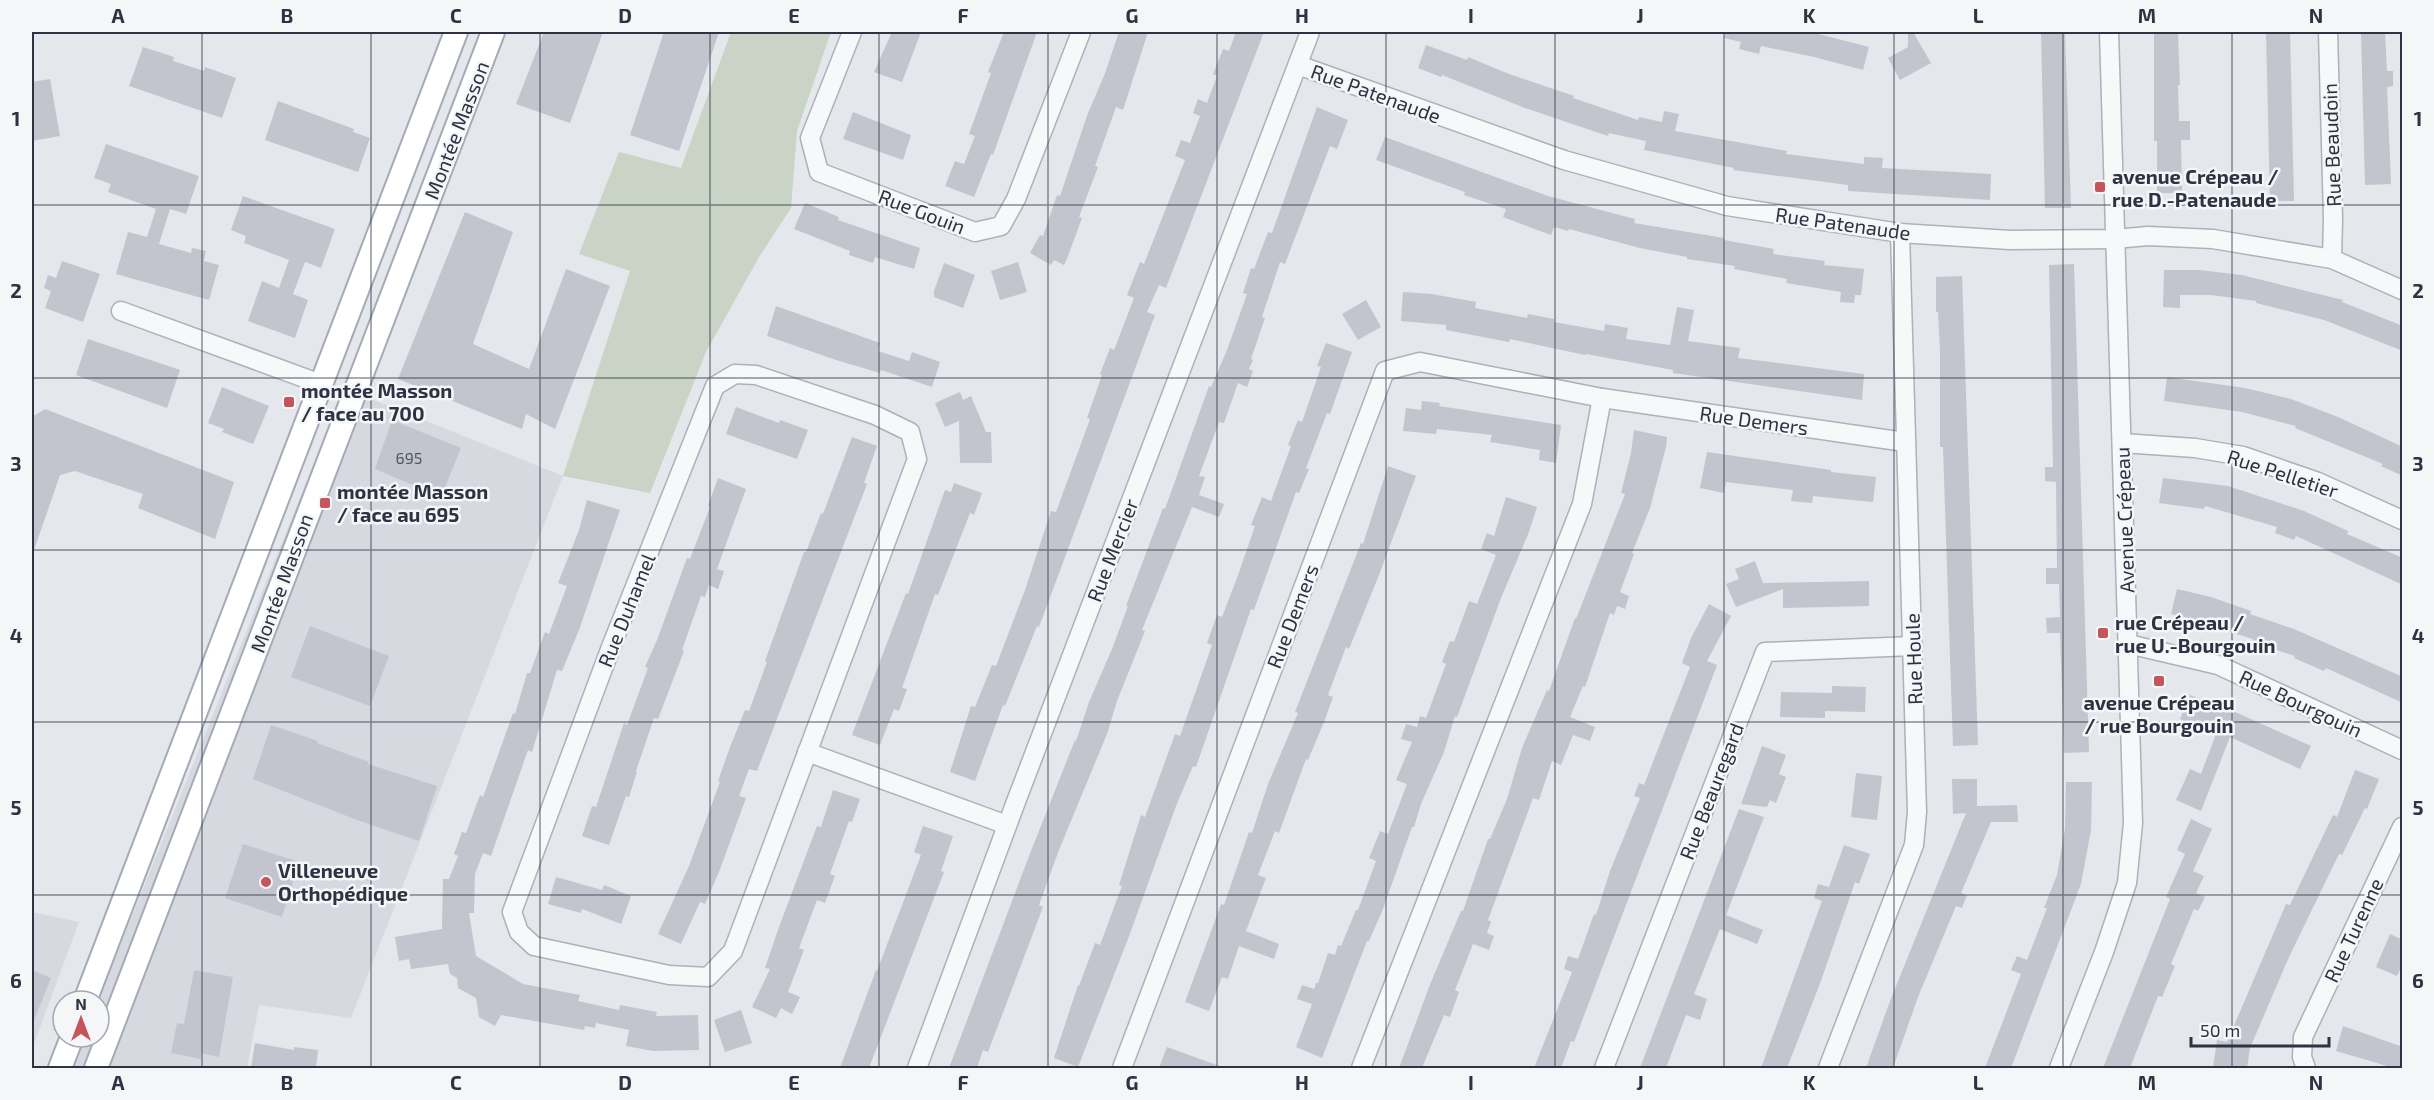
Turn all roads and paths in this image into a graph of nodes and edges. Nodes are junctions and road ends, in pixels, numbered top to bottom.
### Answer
1 (456, 32) edge
2 (493, 32) edge
3 (852, 32) edge
4 (1081, 32) edge
5 (1310, 32) edge
6 (2109, 32) edge
7 (2328, 32) edge
8 (1298, 65) junction
9 (1900, 233) junction
10 (2115, 239) junction
11 (2331, 258) junction
12 (2403, 290) edge
13 (121, 311) dead end
14 (321, 384) junction
15 (1602, 398) junction
16 (1905, 442) junction
17 (2122, 443) junction
18 (2403, 519) edge
19 (2128, 644) junction
20 (1913, 646) junction
21 (2403, 750) edge
22 (807, 752) junction
23 (1007, 825) junction
24 (2403, 827) edge
25 (90, 989) edge
26 (67, 1049) edge
27 (60, 1068) edge
28 (96, 1068) edge
29 (917, 1068) edge
30 (1122, 1068) edge
31 (1360, 1068) edge
32 (1604, 1068) edge
33 (1828, 1068) edge
34 (2059, 1068) edge
35 (2306, 1068) edge

1 - 14 main road, Montée Masson
2 - 28 main road, Montée Masson
3 - 4 street, Rue Gouin
5 - 8 street, Rue Mercier
6 - 10 street, Avenue Crépeau
7 - 11 street, Rue Beaudoin
8 - 9 street, Rue Patenaude
8 - 23 street, Rue Mercier
9 - 10 street, Rue Patenaude
9 - 16 street, Rue Houle
10 - 11 street, Rue Patenaude
10 - 17 street, Avenue Crépeau
11 - 12 street, Rue Patenaude
13 - 14 street
14 - 25 main road, Montée Masson
15 - 16 street, Rue Demers
15 - 30 street, Rue Demers
15 - 31 street
16 - 20 street, Rue Houle
17 - 18 street, Rue Pelletier
17 - 19 street, Avenue Crépeau
19 - 21 street, Rue Bourgouin
19 - 34 street, Avenue Crépeau
20 - 32 street, Rue Beauregard
20 - 33 street, Rue Houle
22 - 22 street, Rue Duhamel
22 - 23 street
23 - 29 street, Rue Mercier
24 - 35 street, Rue Turenne
26 - 27 main road

